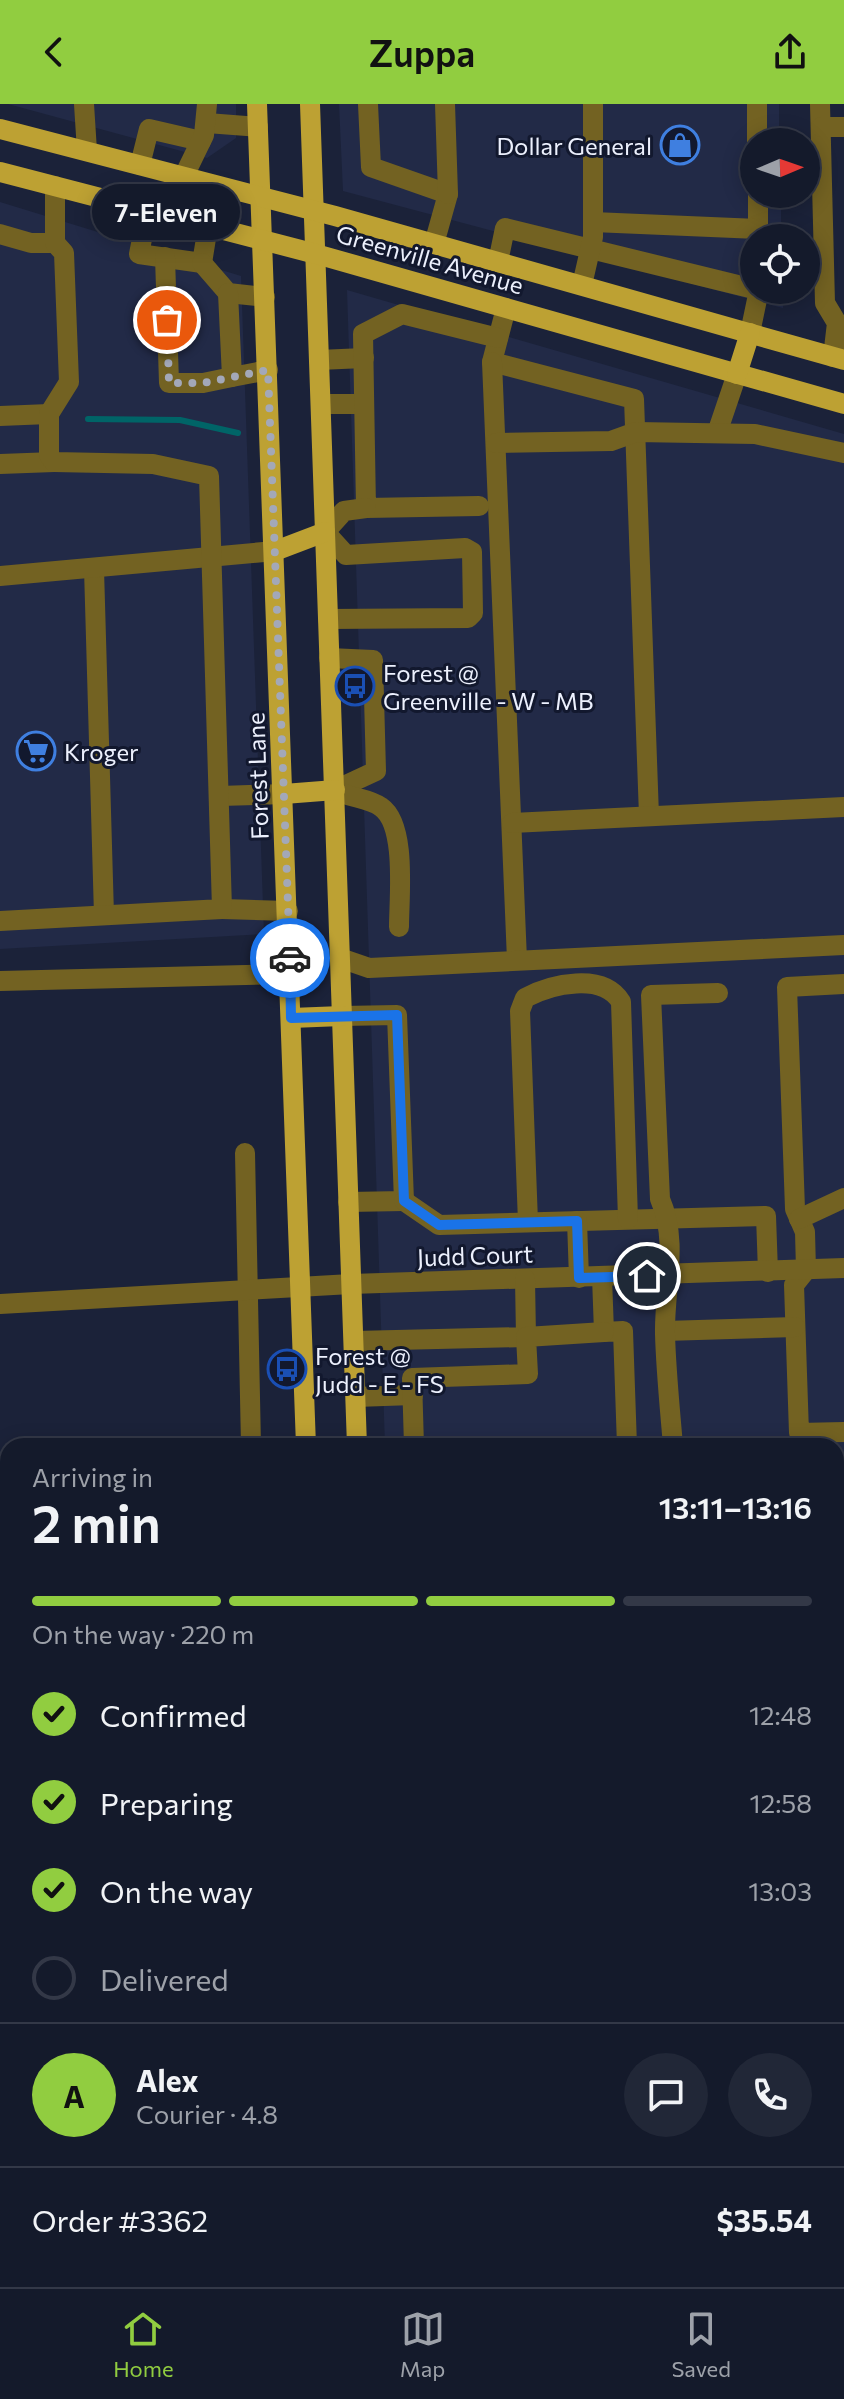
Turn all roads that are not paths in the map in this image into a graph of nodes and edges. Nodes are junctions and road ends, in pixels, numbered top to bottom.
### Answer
1 (84, 104) edge
2 (257, 104) edge
3 (310, 104) edge
4 (368, 104) edge
5 (445, 104) edge
6 (593, 104) edge
7 (757, 104) edge
8 (820, 104) edge
9 (205, 123) edge
10 (258, 127) junction
11 (821, 127) junction
12 (844, 127) edge
13 (757, 128) edge
14 (0, 129) edge
15 (21, 134) junction
16 (0, 140) edge
17 (87, 151) junction
18 (140, 165) junction
19 (0, 172) edge
20 (184, 176) junction
21 (55, 186) junction
22 (448, 194) junction
23 (261, 196) junction
24 (148, 209) junction
25 (314, 211) junction
26 (593, 222) junction
27 (208, 226) junction
28 (740, 233) edge
29 (0, 234) edge
30 (263, 241) junction
31 (55, 243) junction
32 (434, 244) junction
33 (590, 251) junction
34 (316, 254) junction
35 (165, 257) junction
36 (498, 262) junction
37 (202, 263) junction
38 (582, 285) junction
39 (740, 285) edge
40 (228, 293) junction
41 (265, 297) junction
42 (754, 304) edge
43 (506, 308) junction
44 (750, 333) junction
45 (498, 338) junction
46 (364, 358) junction
47 (838, 358) edge
48 (319, 360) junction
49 (492, 362) junction
50 (268, 370) junction
51 (737, 374) junction
52 (232, 377) junction
53 (321, 404) junction
54 (364, 404) junction
55 (844, 404) edge
56 (49, 414) junction
57 (0, 416) edge
58 (636, 432) junction
59 (717, 433) junction
60 (496, 443) junction
61 (844, 453) edge
62 (54, 462) junction
63 (0, 464) edge
64 (479, 506) dead end
65 (366, 508) junction
66 (325, 532) junction
67 (275, 551) junction
68 (212, 559) junction
69 (94, 569) junction
70 (0, 576) edge
71 (328, 619) junction
72 (329, 658) junction
73 (335, 790) junction
74 (284, 794) junction
75 (220, 796) junction
76 (844, 807) edge
77 (649, 816) junction
78 (512, 823) junction
79 (222, 909) junction
80 (288, 911) junction
81 (104, 915) junction
82 (0, 921) edge
83 (399, 927) dead end
84 (844, 945) edge
85 (340, 958) junction
86 (517, 960) junction
87 (290, 974) junction
88 (0, 981) edge
89 (844, 984) edge
90 (718, 993) dead end
91 (342, 1016) junction
92 (291, 1018) junction
93 (245, 1153) dead end
94 (844, 1198) edge
95 (404, 1201) junction
96 (348, 1202) junction
97 (668, 1218) junction
98 (628, 1219) junction
99 (799, 1219) junction
100 (577, 1221) junction
101 (528, 1222) junction
102 (844, 1268) edge
103 (806, 1270) junction
104 (768, 1272) junction
105 (670, 1276) junction
106 (602, 1277) junction
107 (579, 1278) junction
108 (525, 1279) junction
109 (351, 1284) junction
110 (300, 1286) junction
111 (247, 1290) junction
112 (0, 1304) edge
113 (795, 1327) junction
114 (665, 1331) junction
115 (604, 1332) junction
116 (526, 1337) junction
117 (411, 1340) junction
118 (354, 1341) junction
119 (412, 1386) junction
120 (356, 1397) junction
121 (844, 1432) edge
122 (251, 1438) edge
123 (306, 1438) edge
124 (357, 1438) edge
125 (414, 1438) edge
126 (627, 1438) edge
127 (672, 1438) edge

1 - 17 street
2 - 10 main road, Forest Lane
3 - 25 main road
4 - 22 street
5 - 22 street
6 - 26 street
7 - 13 street
8 - 11 street
9 - 10 street
9 - 18 street
9 - 20 street
10 - 23 main road, Forest Lane
11 - 12 street
11 - 47 street
14 - 15 main road, Greenville Avenue
15 - 16 main road
15 - 17 main road, Greenville Avenue
17 - 18 main road, Greenville Avenue
18 - 20 main road, Greenville Avenue
19 - 21 main road, Greenville Avenue
20 - 23 main road, Greenville Avenue
21 - 24 main road, Greenville Avenue
21 - 31 street
22 - 32 street
23 - 25 main road, Greenville Avenue
23 - 30 main road, Forest Lane
24 - 27 main road, Greenville Avenue
24 - 35 street
25 - 32 main road, Greenville Avenue
25 - 34 main road
26 - 28 street
26 - 33 street
27 - 30 main road, Greenville Avenue
27 - 37 street
29 - 31 street
30 - 34 main road, Greenville Avenue
30 - 41 main road, Forest Lane
31 - 56 street
32 - 36 main road, Greenville Avenue
33 - 36 street
33 - 38 street
33 - 39 street
34 - 43 main road, Greenville Avenue
34 - 48 main road
35 - 37 street
35 - 52 street
36 - 38 main road, Greenville Avenue
37 - 40 street
38 - 44 main road, Greenville Avenue
40 - 41 street
40 - 52 street
41 - 50 main road, Forest Lane
42 - 44 street
43 - 45 street
43 - 51 main road, Greenville Avenue
44 - 47 main road, Greenville Avenue
44 - 51 main road
45 - 46 street
45 - 49 street
46 - 48 street
46 - 54 street
48 - 53 main road
49 - 58 street
49 - 60 street
50 - 52 street
50 - 67 main road, Forest Lane
51 - 55 main road, Greenville Avenue
51 - 59 street
53 - 54 street
53 - 66 main road
54 - 65 street
56 - 57 street
56 - 62 street
58 - 59 street
58 - 60 street
58 - 77 street
59 - 61 street
60 - 78 street
62 - 63 street
62 - 68 street
64 - 65 street
65 - 66 street
66 - 67 main road
66 - 71 main road
66 - 71 street
67 - 68 street
67 - 74 main road, Forest Lane
68 - 69 street
68 - 75 street
69 - 70 street
69 - 81 street
71 - 72 main road
72 - 73 main road
72 - 73 street
73 - 74 main road
73 - 83 street
73 - 85 main road
74 - 75 street
74 - 80 main road, Forest Lane
75 - 79 street
76 - 77 street
77 - 78 street
78 - 86 street
79 - 80 street
79 - 81 street
80 - 87 main road, Forest Lane
81 - 82 street
84 - 86 street
85 - 86 street
85 - 91 main road
87 - 88 street
87 - 92 main road, Forest Lane
89 - 99 street
90 - 97 street
91 - 92 main road
91 - 95 street
91 - 96 main road
92 - 110 main road, Forest Lane
93 - 111 street
94 - 99 street
95 - 96 street
95 - 101 street
96 - 109 main road
97 - 98 street
97 - 104 street
97 - 105 street
98 - 100 street
98 - 101 street
99 - 103 street
100 - 101 street
100 - 107 street
102 - 103 street, Judd Court
103 - 104 street, Judd Court
103 - 113 street
104 - 105 street, Judd Court
105 - 106 street, Judd Court
105 - 114 street
106 - 107 street, Judd Court
106 - 115 street
107 - 108 street, Judd Court
108 - 109 street, Judd Court
108 - 116 street
109 - 110 street, Judd Court
109 - 118 main road
110 - 111 street, Judd Court
110 - 123 main road, Forest Lane
111 - 112 street, Judd Court
111 - 122 street
113 - 114 street
113 - 121 street
114 - 127 street
115 - 116 street
115 - 126 street
116 - 117 street
116 - 119 street
117 - 118 street
117 - 119 street
118 - 120 main road
119 - 120 street
119 - 125 street
120 - 124 main road

